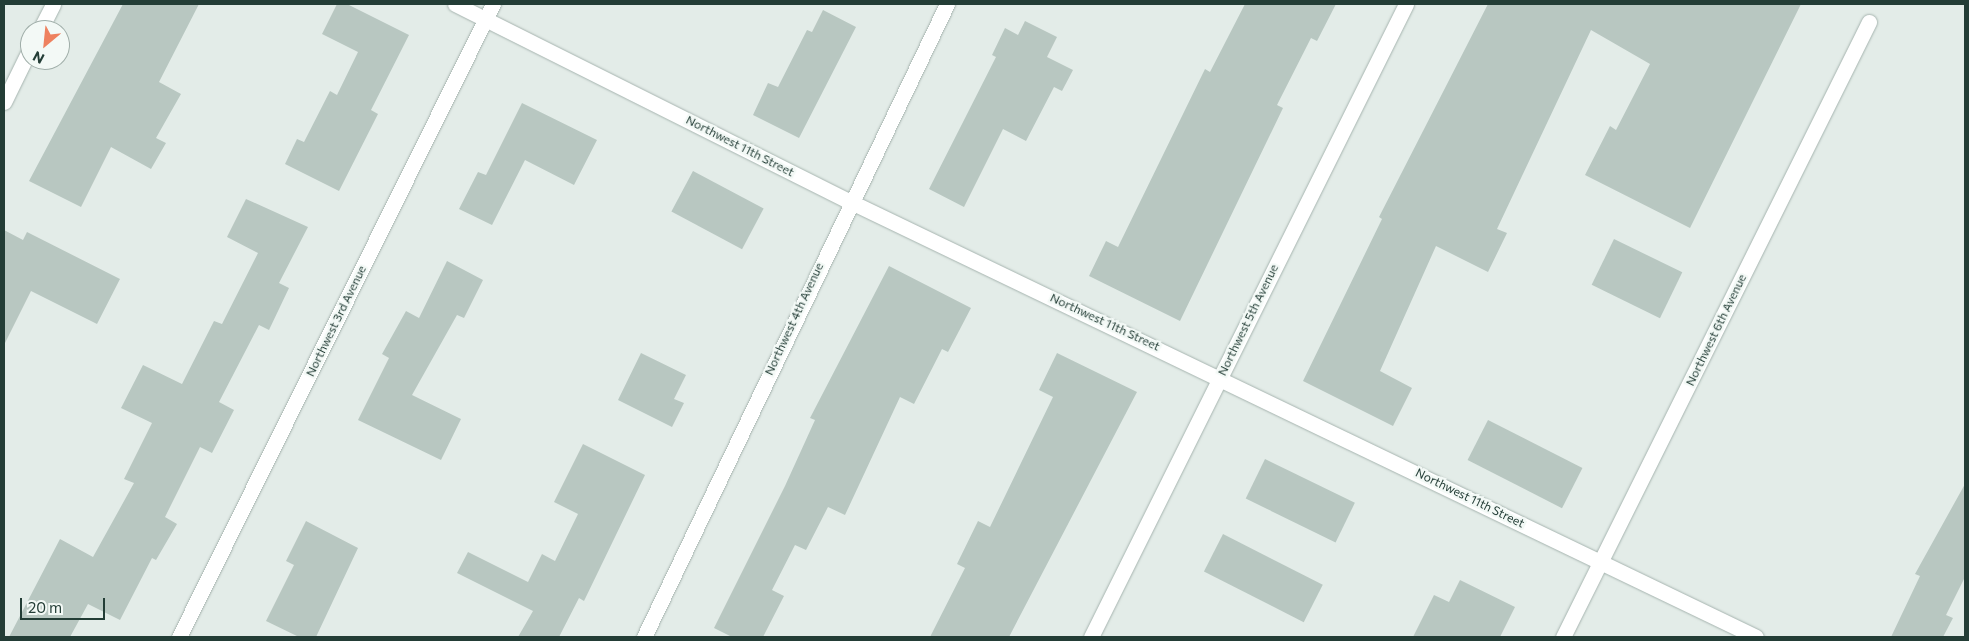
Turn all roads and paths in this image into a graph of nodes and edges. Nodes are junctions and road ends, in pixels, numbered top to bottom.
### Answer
1 (53, 4) edge
2 (455, 4) edge
3 (493, 4) edge
4 (947, 4) edge
5 (1406, 4) edge
6 (486, 19) junction
7 (45, 20) edge
8 (1869, 22) dead end
9 (20, 70) edge
10 (4, 102) edge
11 (850, 201) junction
12 (1220, 376) junction
13 (1601, 561) junction
14 (179, 637) edge
15 (644, 637) edge
16 (1091, 637) edge
17 (1563, 637) edge
18 (1756, 637) edge

1 - 7 street
2 - 6 street, Northwest 11th Street
3 - 6 street, Northwest 3rd Avenue
4 - 11 street, Northwest 4th Avenue
5 - 12 street, Northwest 5th Avenue
6 - 11 street, Northwest 11th Street
6 - 14 street, Northwest 3rd Avenue
8 - 13 street, Northwest 6th Avenue
9 - 10 street
11 - 12 street, Northwest 11th Street
11 - 15 street, Northwest 4th Avenue
12 - 13 street, Northwest 11th Street
12 - 16 street, Northwest 5th Avenue
13 - 17 street, Northwest 6th Avenue
13 - 18 street, Northwest 11th Street

